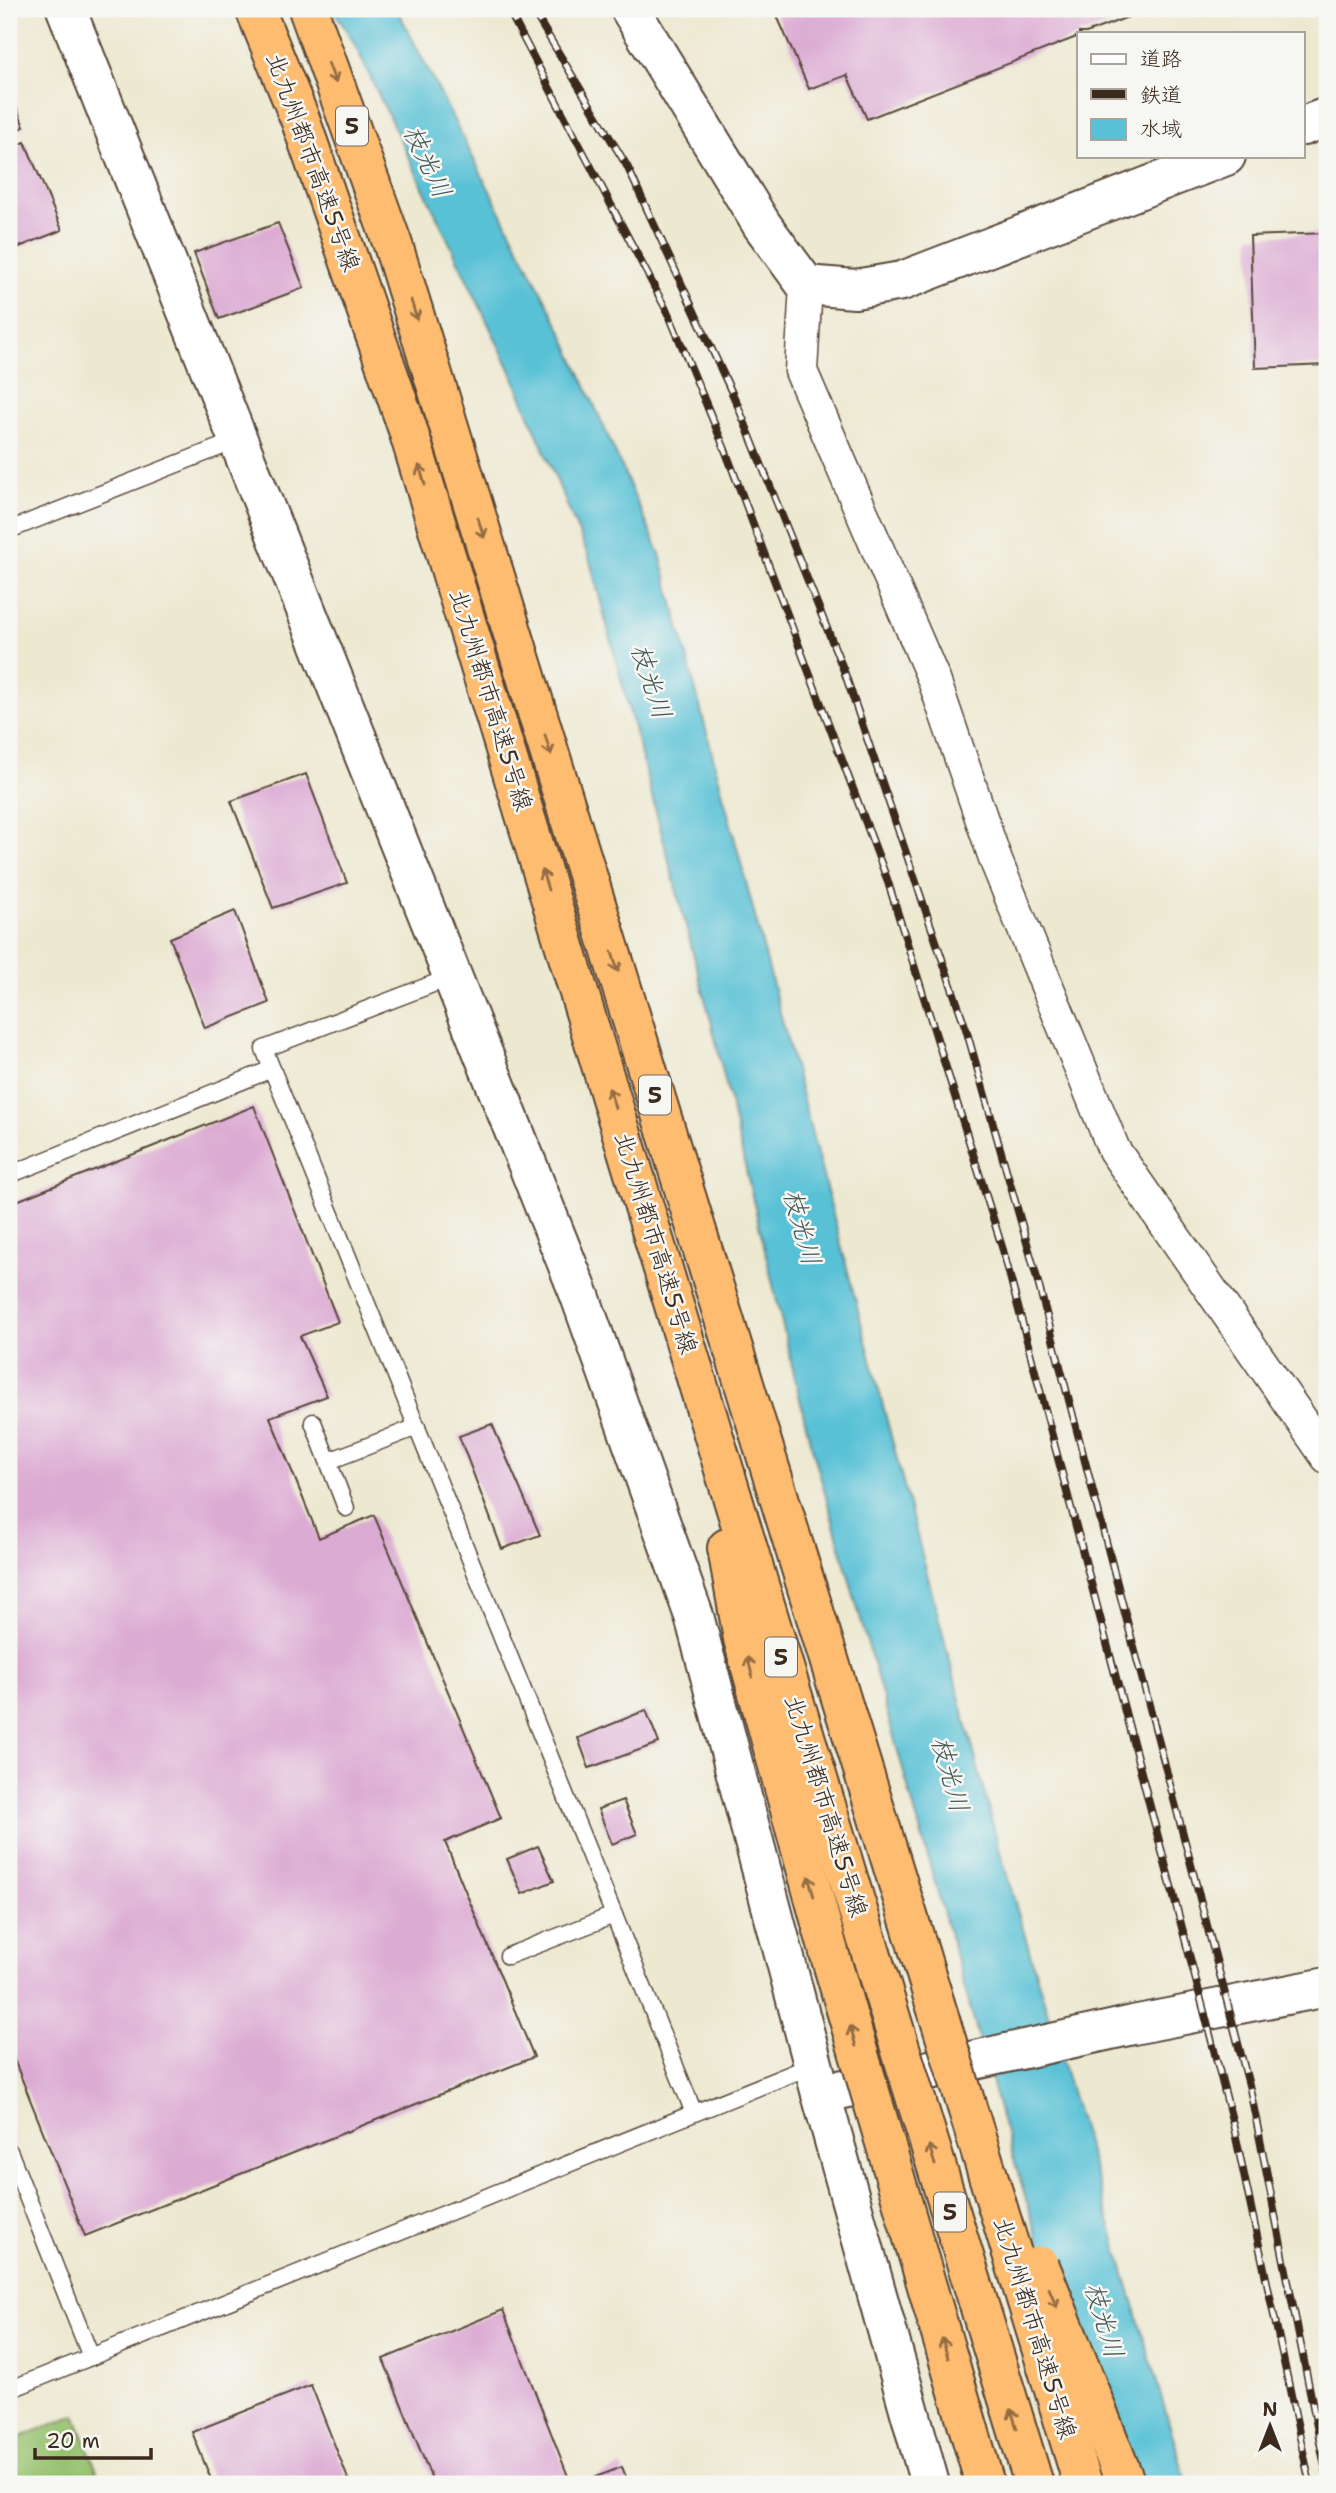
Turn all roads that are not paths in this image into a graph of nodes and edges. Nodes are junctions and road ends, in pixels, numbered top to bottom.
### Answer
1 (66, 9) edge
2 (255, 9) edge
3 (308, 9) edge
4 (629, 9) edge
5 (1327, 117) edge
6 (1304, 126) edge
7 (1221, 158) edge
8 (806, 285) junction
9 (238, 440) junction
10 (9, 530) edge
11 (451, 977) junction
12 (272, 1069) junction
13 (9, 1175) edge
14 (696, 1374) junction
15 (313, 1422) dead end
16 (417, 1427) junction
17 (1327, 1457) edge
18 (329, 1461) junction
19 (346, 1508) dead end
20 (614, 1915) junction
21 (508, 1956) dead end
22 (1327, 1987) edge
23 (937, 2007) junction
24 (817, 2079) junction
25 (694, 2113) junction
26 (9, 2151) edge
27 (91, 2357) junction
28 (9, 2390) edge
29 (930, 2484) edge
30 (985, 2484) edge
31 (1034, 2484) edge
32 (1083, 2484) edge
33 (1126, 2484) edge

1 - 9 street
14 -> 2 highway, 北九州都市高速5号線 / 5
3 -> 23 highway, 北九州都市高速5号線 / 5, bridge
4 - 8 street
5 - 6 street
7 - 8 street
8 - 17 street
9 - 10 lane
9 - 11 street
11 - 12 lane
11 - 24 street
12 - 13 lane
12 - 16 lane
30 -> 14 highway, bridge
31 -> 14 highway, 北九州都市高速5号線 / 5, bridge
15 - 18 lane
16 - 18 lane
16 - 20 lane
18 - 19 lane
20 - 21 lane
20 - 25 lane
22 - 24 street
23 - 32 highway, 北九州都市高速5号線 / 5, bridge
23 -> 33 highway, bridge
24 - 25 lane
24 - 29 street
25 - 27 lane
26 - 27 lane
27 - 28 lane

